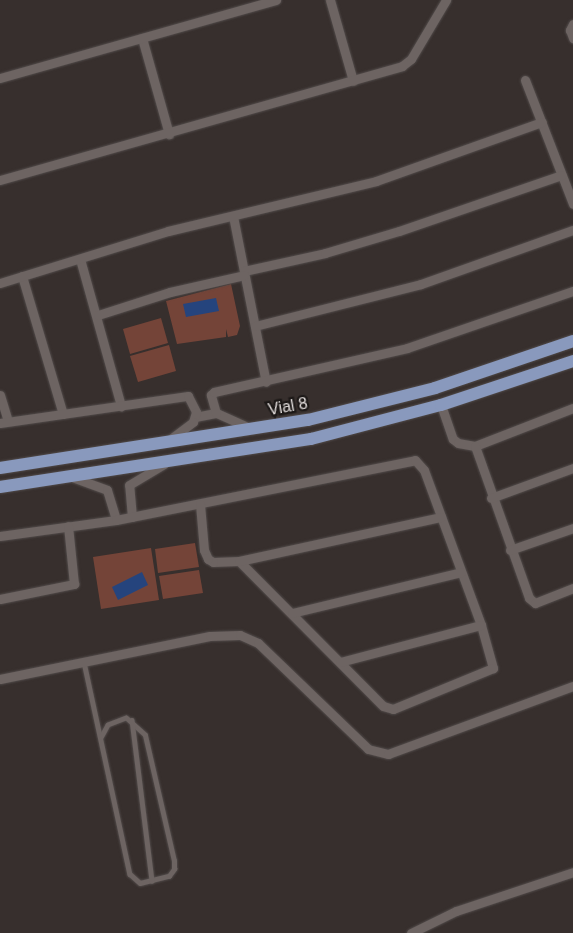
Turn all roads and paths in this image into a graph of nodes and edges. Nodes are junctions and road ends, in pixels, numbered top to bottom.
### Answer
1 (276, 0) edge
2 (330, 0) edge
3 (446, 0) edge
4 (573, 24) edge
5 (142, 38) junction
6 (573, 38) edge
7 (0, 78) edge
8 (525, 80) dead end
9 (353, 81) junction
10 (542, 122) junction
11 (169, 134) junction
12 (562, 175) junction
13 (0, 179) edge
14 (573, 204) edge
15 (233, 216) junction
16 (573, 230) edge
17 (80, 259) junction
18 (244, 273) junction
19 (22, 276) junction
20 (0, 283) edge
21 (573, 291) edge
22 (98, 315) junction
23 (255, 326) junction
24 (573, 341) edge
25 (573, 361) edge
26 (266, 382) junction
27 (0, 396) edge
28 (441, 405) junction
29 (120, 406) junction
30 (573, 408) edge
31 (216, 413) junction
32 (63, 414) junction
33 (195, 416) junction
34 (4, 422) edge
35 (253, 429) junction
36 (165, 443) junction
37 (475, 446) junction
38 (166, 462) junction
39 (0, 468) edge
40 (573, 468) edge
41 (71, 477) junction
42 (0, 487) edge
43 (128, 493) junction
44 (111, 496) junction
45 (491, 498) junction
46 (200, 504) junction
47 (132, 517) junction
48 (441, 517) junction
49 (116, 520) junction
50 (68, 526) junction
51 (573, 528) edge
52 (0, 536) edge
53 (510, 550) junction
54 (240, 561) junction
55 (461, 572) junction
56 (573, 588) edge
57 (0, 599) edge
58 (292, 613) junction
59 (481, 626) junction
60 (84, 661) junction
61 (340, 662) junction
62 (0, 679) edge
63 (573, 686) edge
64 (132, 720) junction
65 (102, 736) junction
66 (573, 872) edge
67 (152, 881) junction
68 (411, 933) edge

1 - 5 street
2 - 9 street
3 - 9 street
4 - 6 street
5 - 7 street
5 - 11 street
8 - 10 street
9 - 11 street
10 - 12 street
10 - 15 street
11 - 13 street
12 - 14 street
12 - 18 street
15 - 17 street
15 - 18 street
16 - 23 street
17 - 19 street
17 - 22 street
18 - 22 street
18 - 23 street
19 - 20 street
19 - 32 street
21 - 26 street
22 - 29 street
23 - 26 street
24 - 35 main road, Vial 8
25 - 28 main road
26 - 31 street
27 - 34 street
28 - 37 street
28 - 38 main road
29 - 32 street
29 - 33 street
30 - 37 street
31 - 33 street
31 - 35 street
32 - 34 street
33 - 36 street
35 - 36 main road, Vial 8
36 - 39 main road, Vial 8
37 - 45 street
38 - 41 main road
38 - 43 street
40 - 45 street
41 - 42 main road
41 - 44 street
43 - 44 street
43 - 47 street
44 - 49 street
45 - 53 street
46 - 47 street
46 - 48 street
46 - 54 street
47 - 49 street
48 - 54 street
48 - 55 street
49 - 50 street
50 - 52 street
50 - 57 street
51 - 53 street
53 - 56 street
54 - 58 street
55 - 58 street
55 - 59 street
58 - 61 street
59 - 61 street
59 - 61 street
60 - 62 street
60 - 63 street
60 - 65 lane
64 - 65 lane
64 - 67 lane
64 - 67 lane
65 - 67 lane
66 - 68 street

